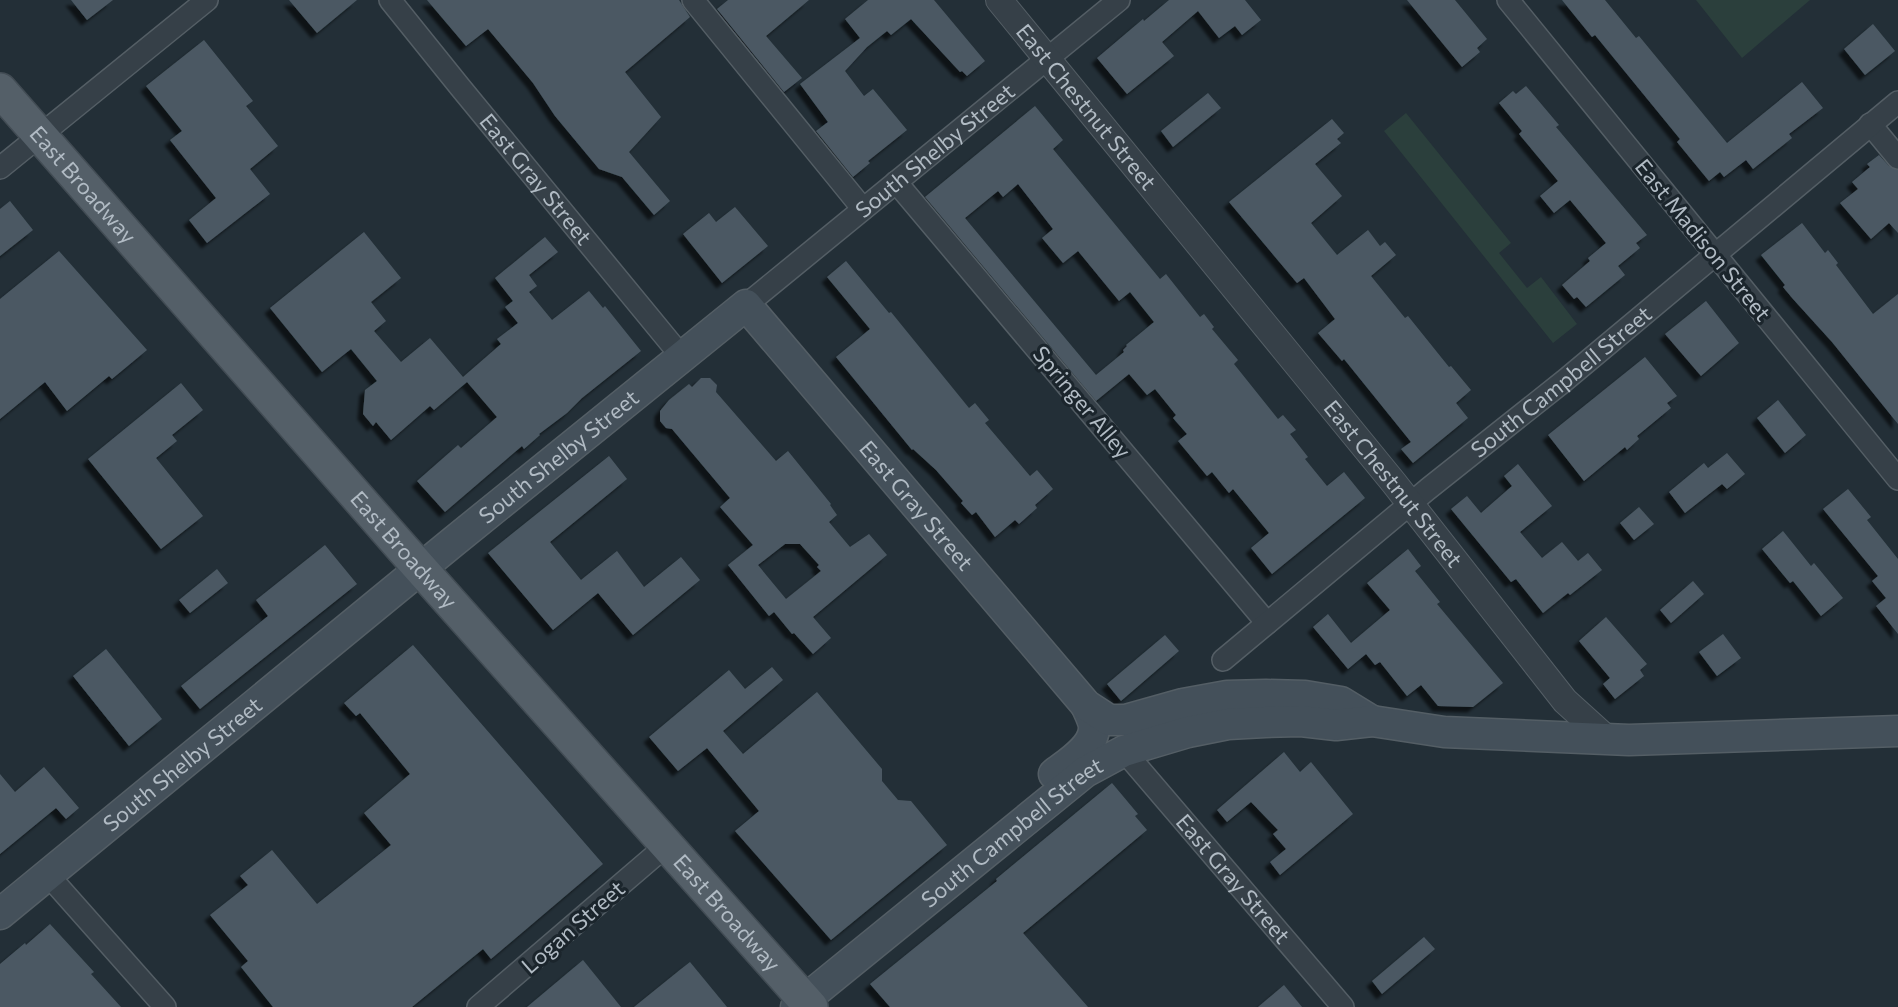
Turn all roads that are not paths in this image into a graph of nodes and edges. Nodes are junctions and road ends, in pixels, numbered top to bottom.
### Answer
1 (207, 0) edge
2 (390, 0) edge
3 (693, 0) edge
4 (999, 0) edge
5 (1119, 0) edge
6 (1508, 0) edge
7 (1046, 58) junction
8 (0, 90) edge
9 (1898, 102) edge
10 (1870, 124) junction
11 (40, 134) junction
12 (1898, 158) edge
13 (0, 168) edge
14 (896, 182) junction
15 (863, 208) junction
16 (1714, 254) junction
17 (746, 305) junction
18 (682, 357) junction
19 (1898, 479) edge
20 (1410, 503) junction
21 (421, 568) junction
22 (1267, 623) junction
23 (1223, 660) dead end
24 (1086, 705) junction
25 (1372, 721) junction
26 (1898, 731) edge
27 (1607, 739) junction
28 (1124, 751) junction
29 (667, 845) junction
30 (48, 875) junction
31 (0, 914) edge
32 (904, 919) junction
33 (804, 1005) edge
34 (165, 1007) edge
35 (478, 1007) edge
36 (1342, 1007) edge

1 - 11 street
2 - 18 street, East Gray Street
3 - 15 street
4 - 7 street, East Chestnut Street
5 - 7 street, South Shelby Street
6 - 16 street, East Madison Street
7 - 14 street, South Shelby Street
7 - 20 street, East Chestnut Street
8 - 11 main road, East Broadway
9 - 10 street, South Campbell Street
10 - 12 street
10 - 16 street, South Campbell Street
11 - 13 street
11 - 21 main road, East Broadway
14 - 15 street, South Shelby Street
14 - 22 street, Springer Alley
15 - 17 street, South Shelby Street
16 - 19 street, East Madison Street
16 - 20 street, South Campbell Street
17 - 18 main road, South Shelby Street
17 - 24 main road, East Gray Street
18 - 21 main road, South Shelby Street
20 - 22 street, South Campbell Street
20 - 27 street, East Chestnut Street
21 - 29 main road, East Broadway
21 - 30 main road, South Shelby Street
22 - 23 street, South Campbell Street
24 - 25 main road
24 - 32 main road, South Campbell Street
25 - 27 main road
25 - 28 main road, South Campbell Street
26 - 27 main road
28 - 32 main road, South Campbell Street
28 - 36 street, East Gray Street
29 - 33 main road, East Broadway
29 - 35 street, Logan Street
30 - 31 main road, South Shelby Street
30 - 34 street
32 - 33 main road, South Campbell Street

